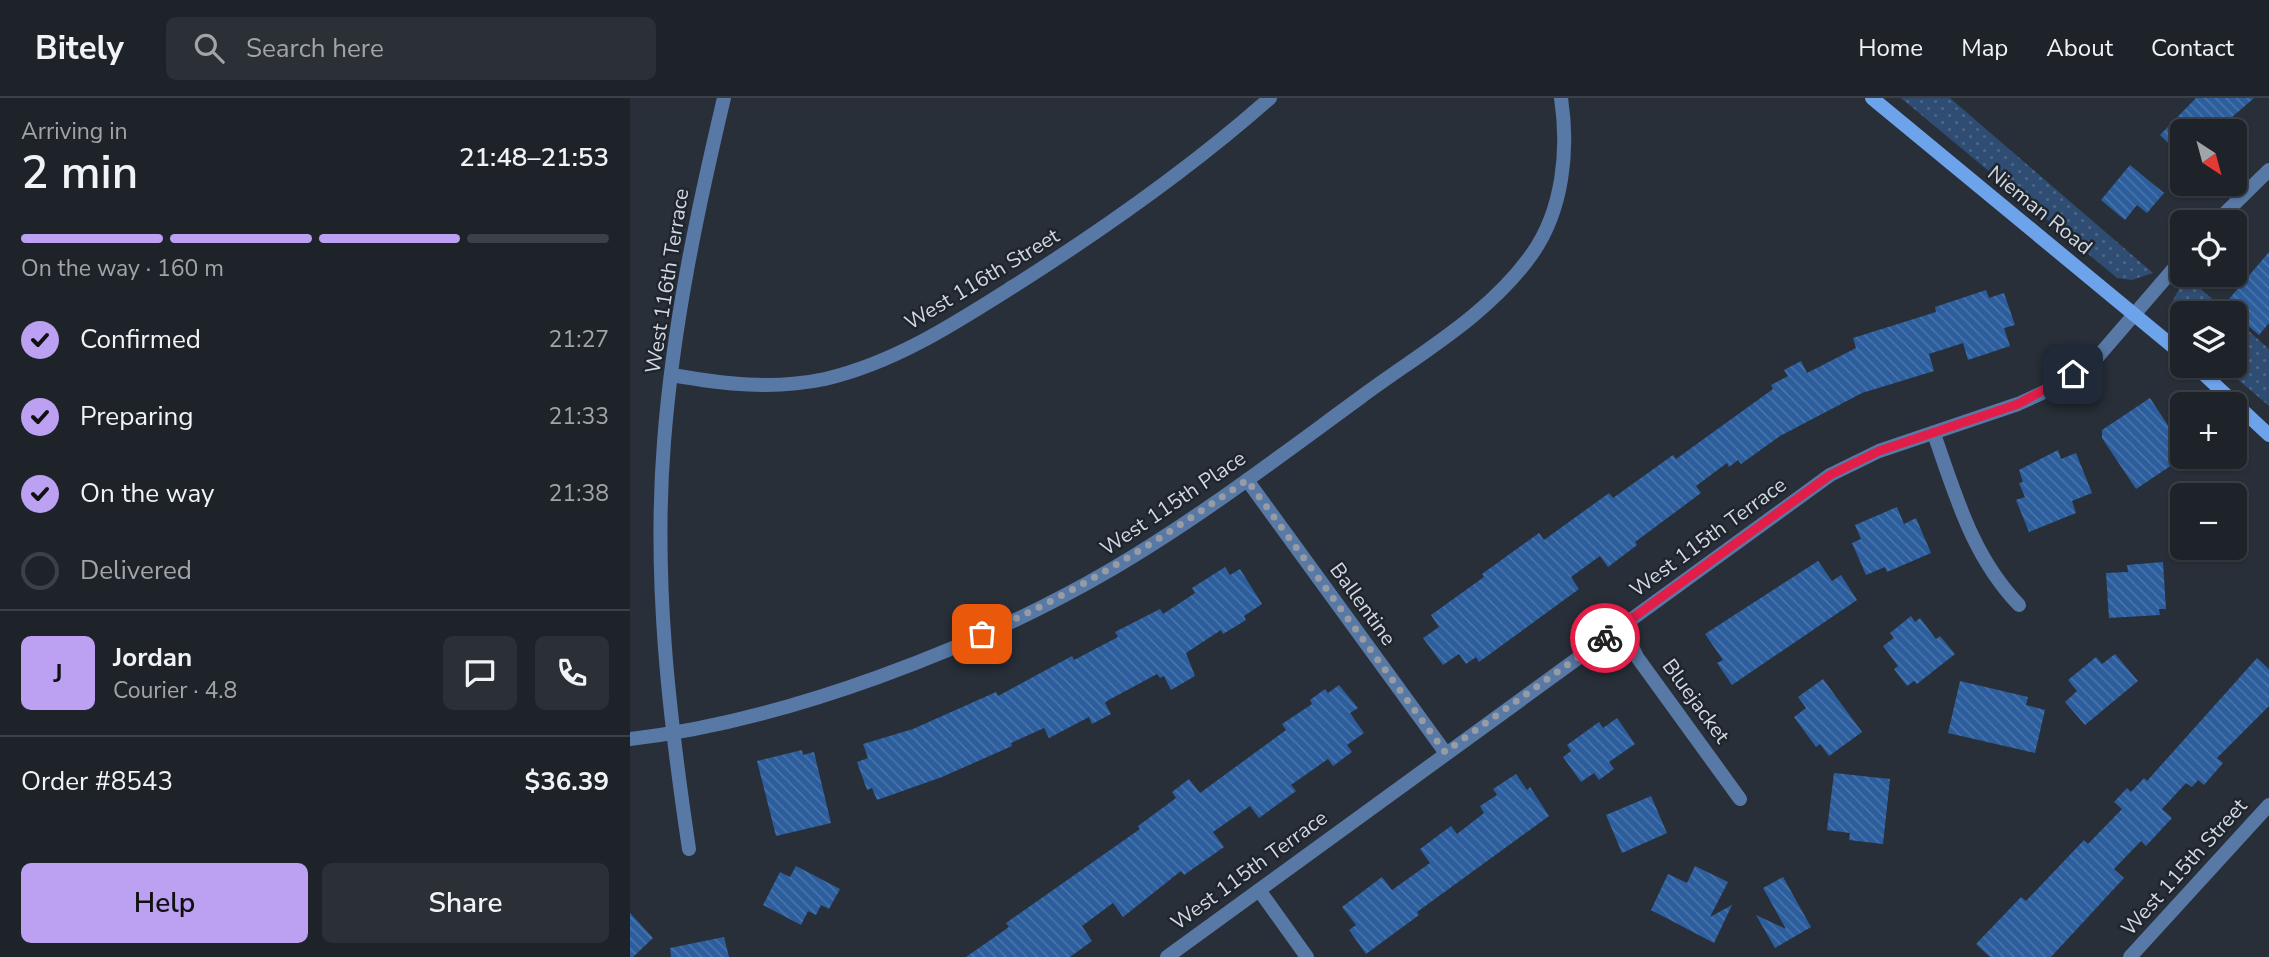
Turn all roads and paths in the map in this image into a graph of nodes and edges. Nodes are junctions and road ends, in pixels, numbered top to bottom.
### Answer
1 (724, 98) edge
2 (1270, 98) edge
3 (1561, 98) edge
4 (1872, 98) edge
5 (2269, 170) edge
6 (2229, 210) edge
7 (2170, 273) edge
8 (2135, 315) junction
9 (2170, 344) edge
10 (672, 375) junction
11 (2208, 378) edge
12 (1934, 434) junction
13 (2269, 435) edge
14 (1247, 480) junction
15 (2019, 605) dead end
16 (1622, 625) junction
17 (672, 731) junction
18 (630, 739) edge
19 (1445, 752) junction
20 (1740, 799) dead end
21 (2269, 805) edge
22 (689, 849) dead end
23 (1259, 890) junction
24 (1167, 957) edge
25 (1307, 957) edge
26 (2130, 957) edge

1 - 10 street, West 116th Terrace
2 - 10 street, West 116th Street
3 - 14 street, West 115th Place
4 - 8 street, Nieman Road
5 - 6 street
7 - 8 street, West 115th Terrace
8 - 9 street, Nieman Road
8 - 12 street, West 115th Terrace
10 - 17 street, West 116th Terrace
11 - 13 street
12 - 15 street
12 - 16 street, West 115th Terrace
14 - 17 street, West 115th Place
14 - 19 street, Ballentine
16 - 19 street, West 115th Terrace
16 - 20 street, Bluejacket
17 - 18 street, West 115th Place
17 - 22 street, West 116th Terrace
19 - 23 street, West 115th Terrace
21 - 26 street, West 115th Street
23 - 24 street, West 115th Terrace
23 - 25 street

